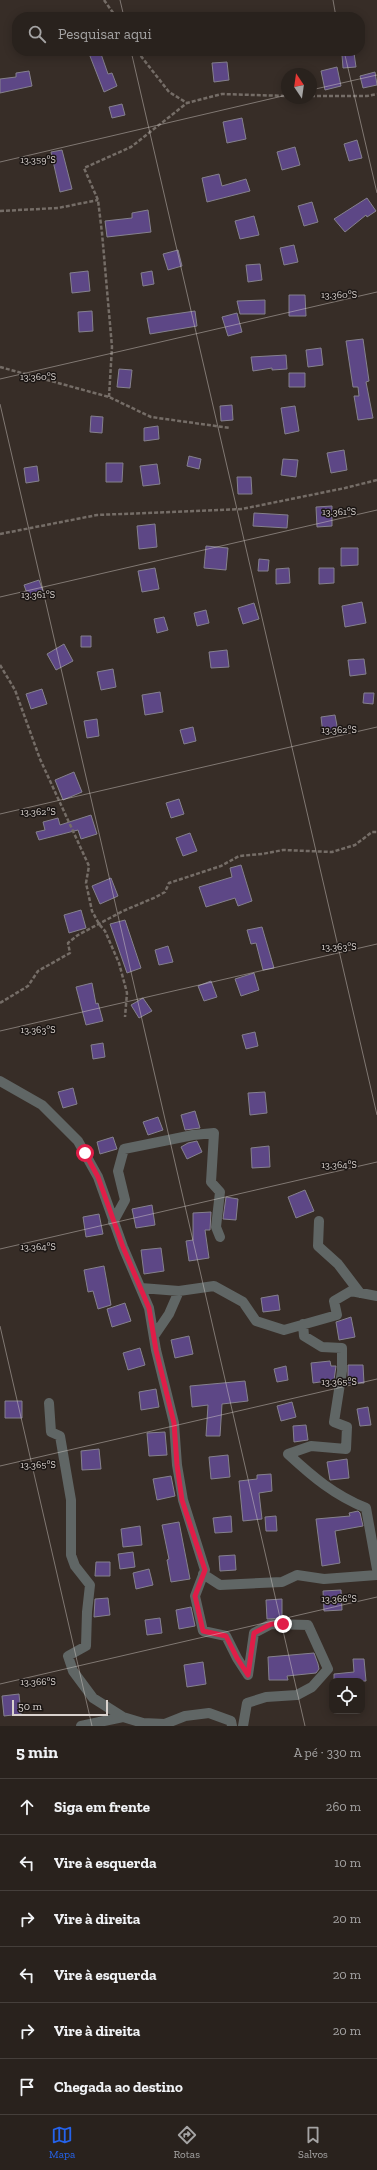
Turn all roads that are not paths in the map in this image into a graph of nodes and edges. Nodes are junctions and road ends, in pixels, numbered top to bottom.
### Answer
1 (0, 1081) edge
2 (319, 1221) dead end
3 (113, 1222) junction
4 (220, 1237) dead end
5 (141, 1288) junction
6 (179, 1291) junction
7 (360, 1293) junction
8 (377, 1296) edge
9 (303, 1324) junction
10 (154, 1336) junction
11 (49, 1403) dead end
12 (377, 1569) edge
13 (203, 1574) junction
14 (377, 1575) edge
15 (123, 1717) junction
16 (81, 1726) edge
17 (232, 1726) edge
18 (243, 1726) edge

1 - 3 street
2 - 7 street
3 - 4 street
3 - 5 street
5 - 6 street
5 - 10 street
6 - 9 street
6 - 10 street
7 - 8 street
7 - 9 street
9 - 12 street
10 - 13 street
11 - 15 street
13 - 14 street
13 - 18 street
15 - 16 street
15 - 17 street

